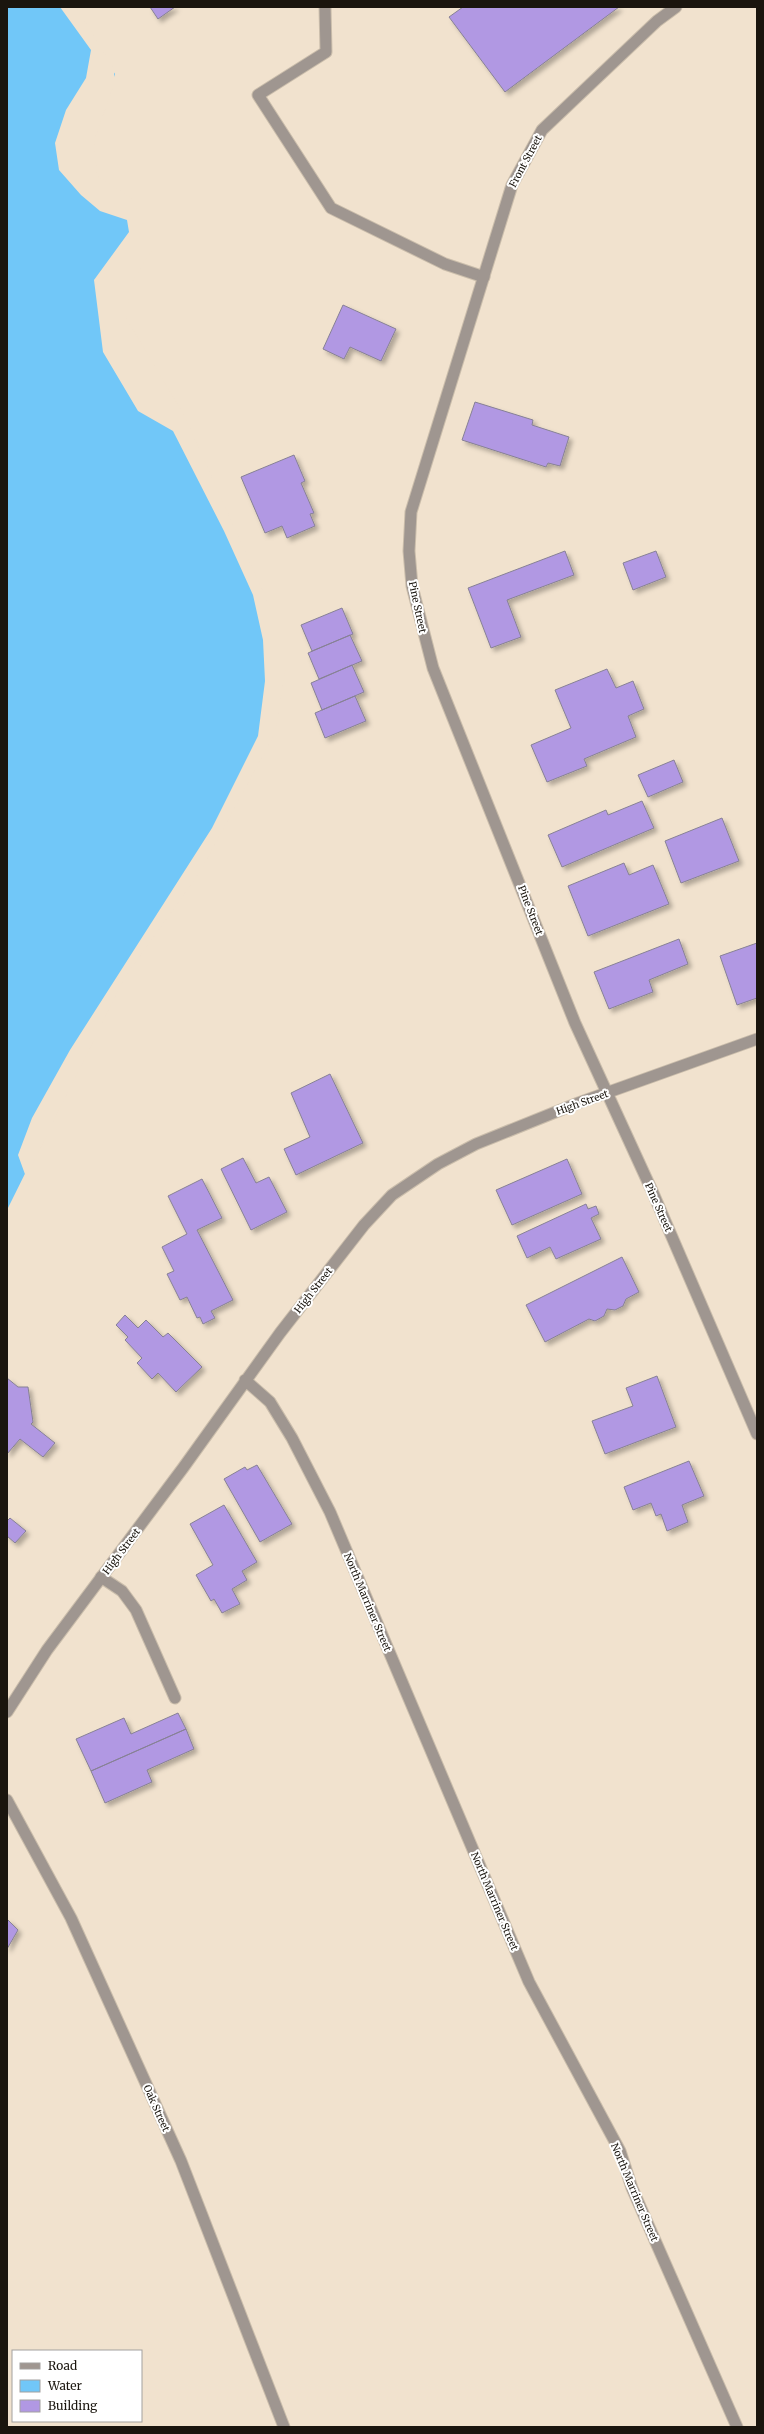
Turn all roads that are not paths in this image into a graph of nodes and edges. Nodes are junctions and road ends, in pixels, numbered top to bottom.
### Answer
1 (325, 7) edge
2 (676, 7) edge
3 (484, 277) junction
4 (457, 367) joint
5 (757, 1039) edge
6 (606, 1093) junction
7 (245, 1380) junction
8 (757, 1434) edge
9 (101, 1578) junction
10 (175, 1698) dead end
11 (7, 1712) edge
12 (7, 1800) edge
13 (284, 2427) edge
14 (737, 2427) edge

1 - 3 street
2 - 3 street, Front Street
3 - 4 street, Front Street
4 - 6 street, Pine Street
5 - 6 street, High Street
6 - 7 street, High Street
6 - 8 street, Pine Street
7 - 9 street, High Street
7 - 14 street, North Marriner Street
9 - 10 street
9 - 11 street, High Street
12 - 13 street, Oak Street

